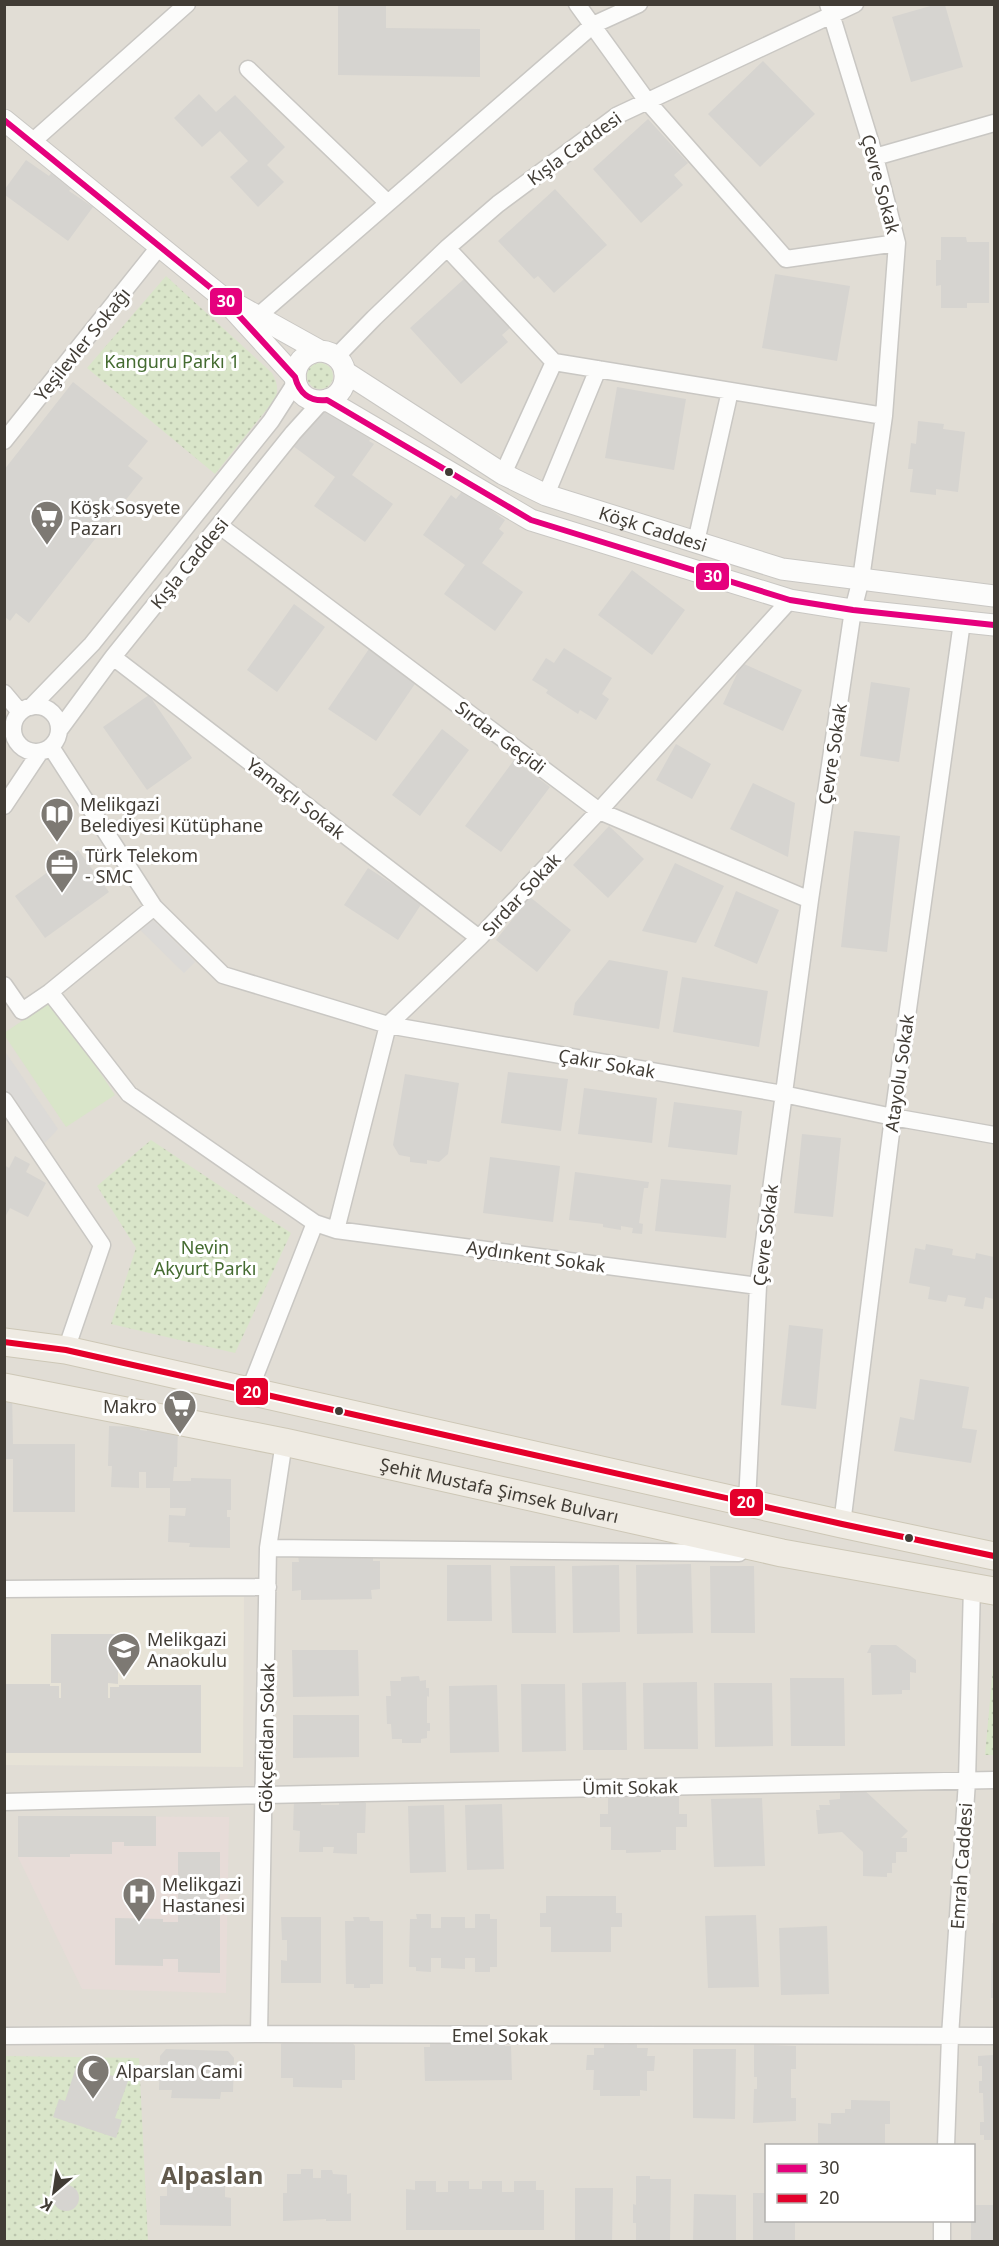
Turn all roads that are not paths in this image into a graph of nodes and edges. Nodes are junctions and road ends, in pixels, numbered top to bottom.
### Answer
1 (187, 4) edge
2 (577, 4) edge
3 (639, 4) edge
4 (855, 4) edge
5 (830, 9) edge
6 (593, 25) junction
7 (248, 69) dead end
8 (647, 101) junction
9 (4, 120) edge
10 (994, 123) edge
11 (32, 142) junction
12 (875, 157) junction
13 (388, 203) junction
14 (897, 243) junction
15 (159, 247) junction
16 (447, 248) junction
17 (222, 297) junction
18 (258, 316) junction
19 (334, 360) junction
20 (554, 362) junction
21 (598, 369) junction
22 (295, 379) junction
23 (730, 391) junction
24 (325, 400) junction
25 (884, 416) junction
26 (4, 441) edge
27 (502, 474) junction
28 (546, 495) junction
29 (220, 526) junction
30 (696, 542) junction
31 (861, 579) junction
32 (994, 596) edge
33 (790, 600) junction
34 (854, 610) junction
35 (962, 622) junction
36 (994, 625) edge
37 (113, 657) junction
38 (5, 694) edge
39 (26, 710) junction
40 (60, 729) junction
41 (13, 731) junction
42 (4, 750) edge
43 (45, 750) junction
44 (4, 806) edge
45 (599, 811) junction
46 (810, 900) junction
47 (154, 907) junction
48 (479, 938) junction
49 (4, 985) edge
50 (50, 992) junction
51 (388, 1025) junction
52 (783, 1094) junction
53 (4, 1100) edge
54 (893, 1117) junction
55 (994, 1135) edge
56 (315, 1223) junction
57 (336, 1230) junction
58 (758, 1286) junction
59 (4, 1342) edge
60 (66, 1350) junction
61 (4, 1387) edge
62 (250, 1389) junction
63 (284, 1442) junction
64 (747, 1502) junction
65 (842, 1524) junction
66 (268, 1548) junction
67 (782, 1553) junction
68 (994, 1556) edge
69 (268, 1587) junction
70 (983, 1588) edge
71 (4, 1589) edge
72 (994, 1780) edge
73 (967, 1781) junction
74 (265, 1795) junction
75 (4, 1802) edge
76 (259, 2034) junction
77 (4, 2036) edge
78 (950, 2036) junction
79 (994, 2036) edge
80 (945, 2144) edge
81 (942, 2222) edge
82 (942, 2241) edge

1 - 11 street
2 - 6 street
3 - 6 street
4 - 5 street, Kışla Caddesi
5 - 8 street, Kışla Caddesi
5 - 12 street, Çevre Sokak
6 - 8 street
6 - 13 street
7 - 13 street
8 - 14 street
8 - 16 street, Kışla Caddesi
9 - 11 street
10 - 12 street
11 - 15 street
12 - 14 street, Çevre Sokak
13 - 18 street
14 - 25 street, Çevre Sokak
15 - 17 street
15 - 26 street, Yeşilevler Sokağı
16 - 19 street, Kışla Caddesi
16 - 20 street
17 - 18 street, Köşk Caddesi
17 - 22 street
18 - 19 street, Köşk Caddesi
19 - 22 street
19 - 24 street
19 - 27 street, Köşk Caddesi
20 - 21 street
20 - 27 street
21 - 23 street
21 - 28 street
22 - 24 street
22 - 39 street, Kışla Caddesi
23 - 25 street
23 - 30 street
24 - 29 street, Kışla Caddesi
24 - 33 street, Köşk Caddesi
25 - 31 street, Çevre Sokak
27 - 28 street, Köşk Caddesi
28 - 30 street, Köşk Caddesi
29 - 37 street, Kışla Caddesi
29 - 45 street, Sırdar Geçidi
30 - 31 street, Köşk Caddesi
31 - 32 street, Köşk Caddesi
31 - 34 street, Çevre Sokak
33 - 34 street, Köşk Caddesi
33 - 45 street, Sırdar Sokak
34 - 35 street, Köşk Caddesi
34 - 46 street, Çevre Sokak
35 - 36 street, Köşk Caddesi
35 - 54 street, Atayolu Sokak
37 - 40 street, Kışla Caddesi
37 - 48 street, Yamaçlı Sokak
38 - 39 street
39 - 40 street
39 - 41 street
40 - 43 street
41 - 42 street
41 - 43 street
43 - 44 street
43 - 47 street
45 - 46 street, Sırdar Geçidi
45 - 48 street, Sırdar Sokak
46 - 52 street, Çevre Sokak
47 - 50 street
47 - 51 street, Çakır Sokak
48 - 51 street, Sırdar Sokak
49 - 50 street
50 - 56 street, Aydınkent Sokak
51 - 52 street, Çakır Sokak
51 - 57 street
52 - 54 street, Çakır Sokak
52 - 58 street, Çevre Sokak
53 - 60 street
54 - 55 street, Çakır Sokak
54 - 65 street, Atayolu Sokak
56 - 57 street, Aydınkent Sokak
56 - 62 street
57 - 58 street, Aydınkent Sokak
58 - 64 street, Çevre Sokak
59 - 60 main road
60 - 62 main road
61 - 63 main road, Şehit Mustafa Şimsek Bulvarı
62 - 64 main road
63 - 66 street, Gökçefidan Sokak
63 - 67 main road, Şehit Mustafa Şimsek Bulvarı
64 - 65 main road
65 - 68 main road
66 - 67 street
66 - 69 street, Gökçefidan Sokak
67 - 70 main road, Şehit Mustafa Şimsek Bulvarı
69 - 71 street
69 - 74 street, Gökçefidan Sokak
70 - 73 street, Emrah Caddesi
72 - 73 street, Ümit Sokak
73 - 74 street, Ümit Sokak
73 - 78 street, Emrah Caddesi
74 - 75 street, Ümit Sokak
74 - 76 street, Gökçefidan Sokak
76 - 77 street, Emel Sokak
76 - 78 street, Emel Sokak
78 - 79 street, Emel Sokak
78 - 80 street, Emrah Caddesi
81 - 82 street

